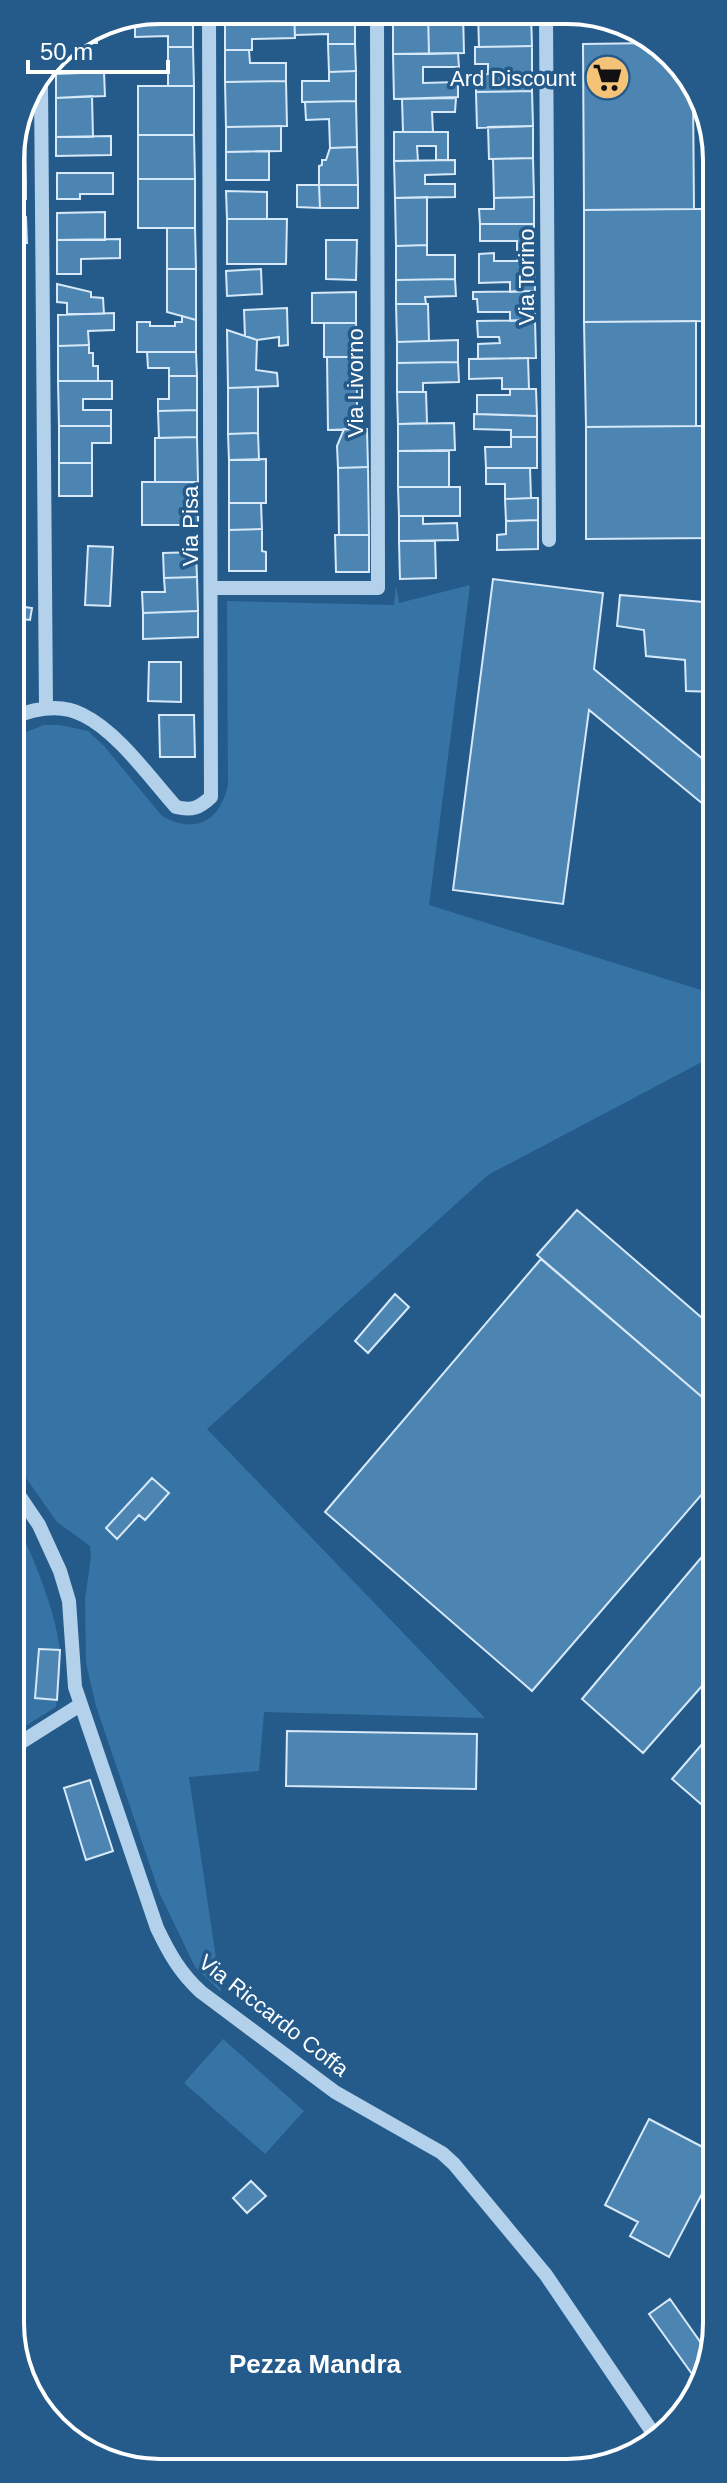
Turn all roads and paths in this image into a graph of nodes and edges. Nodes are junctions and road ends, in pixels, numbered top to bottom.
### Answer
1 (209, 24) edge
2 (377, 24) edge
3 (546, 24) edge
4 (41, 95) edge
5 (549, 540) dead end
6 (212, 588) junction
7 (46, 708) junction
8 (24, 714) edge
9 (24, 1503) edge
10 (80, 1705) junction
11 (24, 1740) edge
12 (651, 2430) edge

1 - 6 street, Via Pisa
2 - 6 street, Via Livorno
3 - 5 street, Via Torino
4 - 7 street
6 - 7 street, Via Pisa
7 - 8 street, Via Pisa
9 - 10 street, Via Riccardo Coffa
10 - 11 street
10 - 12 street, Via Riccardo Coffa

